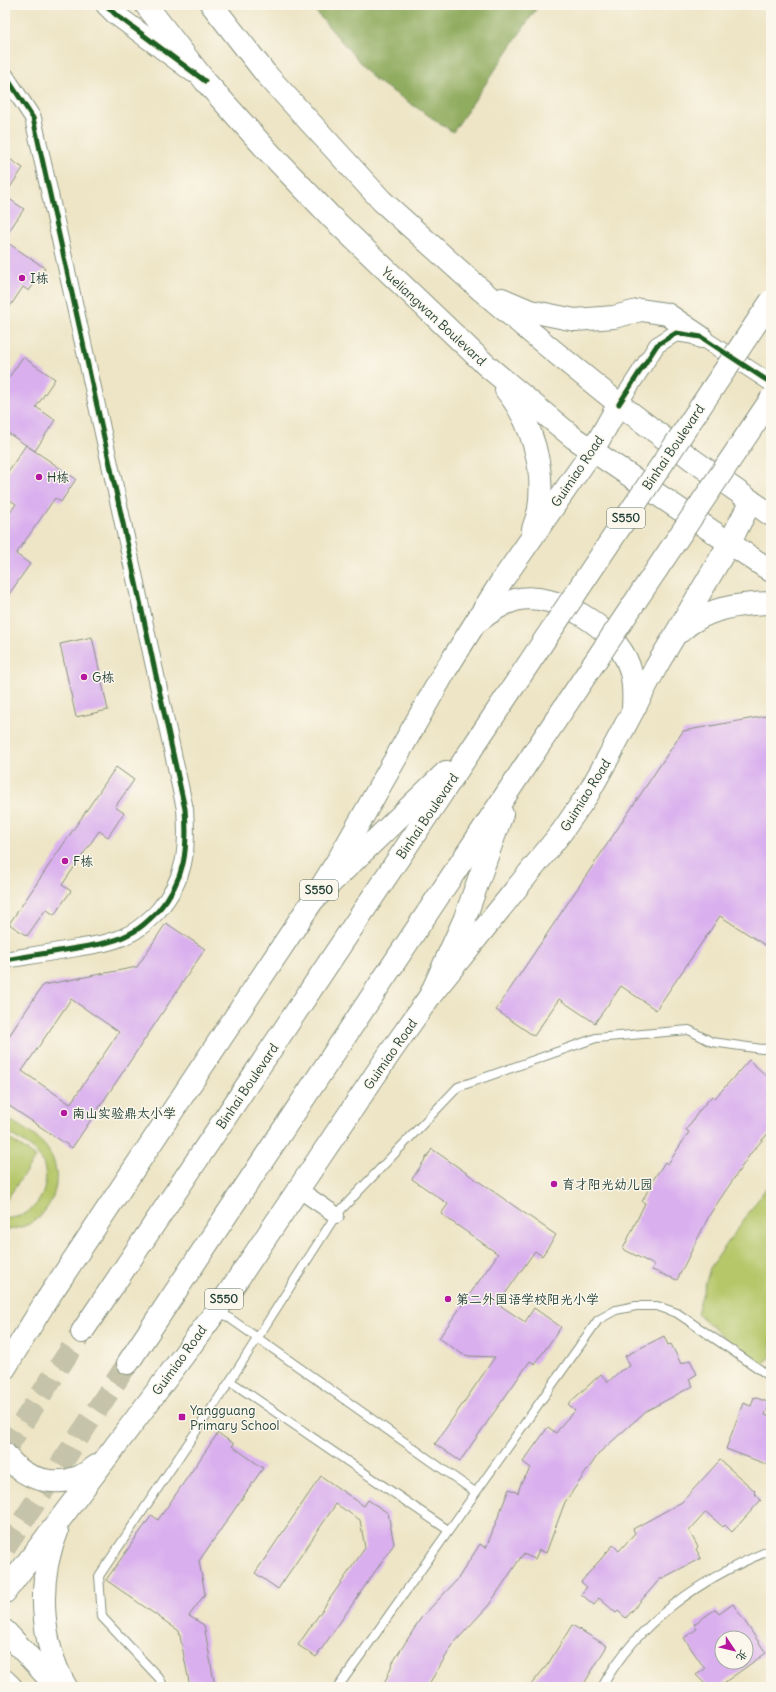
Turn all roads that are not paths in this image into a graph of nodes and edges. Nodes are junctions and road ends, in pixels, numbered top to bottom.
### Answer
1 (106, 5) edge
2 (146, 5) edge
3 (212, 5) edge
4 (5, 75) edge
5 (205, 81) junction
6 (481, 290) junction
7 (771, 301) edge
8 (701, 337) junction
9 (487, 366) junction
10 (771, 383) edge
11 (771, 399) edge
12 (619, 404) junction
13 (593, 450) junction
14 (751, 501) junction
15 (771, 514) edge
16 (729, 544) junction
17 (520, 554) junction
18 (771, 571) edge
19 (771, 603) edge
20 (474, 624) junction
21 (671, 642) junction
22 (632, 711) junction
23 (481, 735) junction
24 (525, 766) junction
25 (312, 900) junction
26 (5, 960) edge
27 (430, 996) junction
28 (771, 1048) edge
29 (298, 1189) junction
30 (336, 1215) junction
31 (217, 1310) junction
32 (82, 1332) tunnel mouth
33 (258, 1338) junction
34 (128, 1363) tunnel mouth
35 (5, 1368) edge
36 (771, 1377) edge
37 (230, 1381) junction
38 (5, 1454) edge
39 (109, 1454) junction
40 (475, 1492) junction
41 (72, 1503) junction
42 (448, 1530) junction
43 (771, 1550) edge
44 (5, 1592) edge
45 (5, 1631) edge
46 (5, 1681) edge
47 (11, 1687) edge
48 (57, 1687) edge
49 (66, 1687) edge
50 (164, 1687) edge
51 (338, 1687) edge
52 (602, 1687) edge

1 - 5 street
2 - 5 main road, Yueliangwan Boulevard
3 - 6 main road
4 - 26 street
5 - 9 main road, Yueliangwan Boulevard
6 - 8 main road
6 - 12 main road
7 - 23 main road, Binhai Boulevard / S550, bridge
8 - 10 street
8 - 12 street
9 - 13 main road, Yueliangwan Boulevard
9 - 17 main road
11 - 24 main road, bridge
12 - 13 main road, Guimiao Road / S550
12 - 14 main road
13 - 16 main road, Yueliangwan Boulevard
13 - 17 main road, Guimiao Road / S550
14 - 15 main road
14 - 16 main road, Guimiao Road / S550
16 - 18 main road, Yueliangwan Boulevard
16 - 21 main road, Guimiao Road / S550
17 - 20 main road, Guimiao Road / S550
19 - 21 main road
20 - 22 main road
20 - 25 main road, Guimiao Road / S550
21 - 22 main road, Guimiao Road / S550
22 - 27 main road, Guimiao Road / S550
23 - 25 main road
23 - 32 main road, Binhai Boulevard / S550
24 - 27 main road
24 - 34 main road
25 - 35 main road, Guimiao Road / S550
27 - 29 main road, Guimiao Road / S550
28 - 30 lane
29 - 30 street
29 - 31 main road, Guimiao Road / S550
30 - 33 lane
31 - 33 lane
31 - 39 main road, Guimiao Road / S550
33 - 37 lane
33 - 40 lane
36 - 40 lane
37 - 42 lane
37 - 50 lane
38 - 39 main road
39 - 41 main road, Guimiao Road / S550
40 - 42 lane
41 - 44 main road, Guimiao Road / S550
41 - 49 main road
42 - 51 lane
43 - 52 lane
45 - 48 main road
46 - 47 main road

